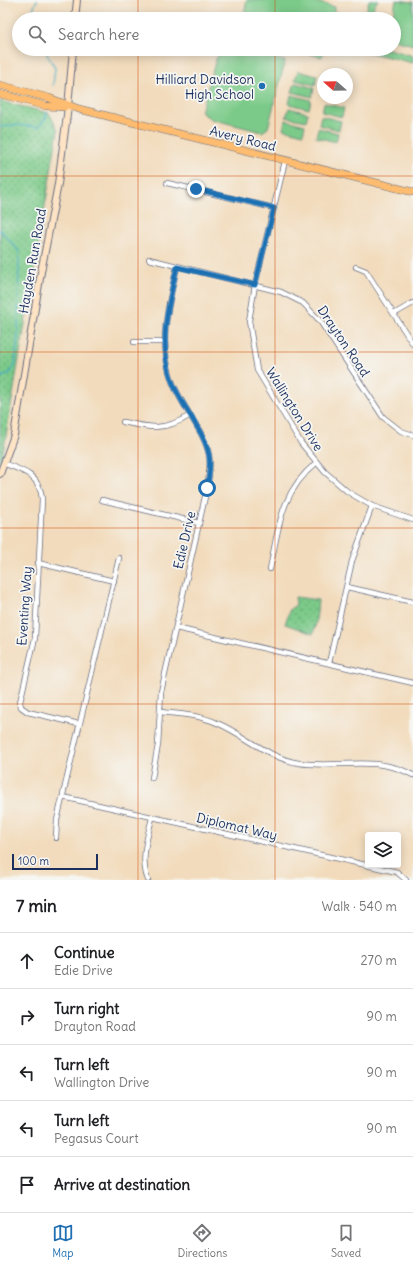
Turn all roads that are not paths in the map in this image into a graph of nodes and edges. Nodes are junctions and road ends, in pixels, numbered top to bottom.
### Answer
1 (77, 0) edge
2 (76, 12) edge
3 (72, 56) edge
4 (0, 85) edge
5 (0, 94) edge
6 (68, 107) junction
7 (285, 161) junction
8 (167, 183) dead end
9 (413, 192) edge
10 (274, 208) junction
11 (149, 259) dead end
12 (177, 267) junction
13 (356, 267) dead end
14 (255, 285) junction
15 (413, 303) edge
16 (394, 314) junction
17 (134, 342) dead end
18 (164, 342) junction
19 (413, 344) edge
20 (189, 416) junction
21 (123, 422) dead end
22 (413, 435) edge
23 (316, 463) junction
24 (5, 464) junction
25 (0, 474) edge
26 (102, 500) dead end
27 (372, 506) junction
28 (413, 520) edge
29 (199, 523) junction
30 (120, 558) dead end
31 (38, 563) junction
32 (270, 569) dead end
33 (114, 581) junction
34 (347, 587) junction
35 (413, 602) edge
36 (176, 628) junction
37 (329, 663) junction
38 (413, 683) edge
39 (160, 712) junction
40 (79, 724) junction
41 (413, 776) edge
42 (152, 778) dead end
43 (63, 797) junction
44 (152, 818) junction
45 (56, 838) dead end
46 (405, 879) edge
47 (148, 880) edge

1 - 2 main road
3 - 6 main road, Hayden Run Road
4 - 6 main road, Avery Road
5 - 6 main road, Avery Road
6 - 7 main road, Avery Road
6 - 24 main road, Hayden Run Road
7 - 9 main road, Avery Road
7 - 10 street, Wallington Drive
8 - 10 street
10 - 14 street, Wallington Drive
11 - 12 street, Drayton Road
12 - 14 street, Drayton Road
12 - 18 street, Edie Drive
13 - 16 street
14 - 22 street, Drayton Road
14 - 23 street, Wallington Drive
15 - 16 street
16 - 19 street
17 - 18 street
18 - 20 street, Edie Drive
20 - 21 street
20 - 29 street, Edie Drive
23 - 27 street, Wallington Drive
23 - 32 street
24 - 25 main road, Hayden Run Road
24 - 31 street, Eventing Way
26 - 29 street
27 - 28 street, Wallington Drive
27 - 34 street
29 - 36 street, Edie Drive
30 - 33 street
31 - 33 street
31 - 40 street, Eventing Way
33 - 40 street
34 - 35 street
34 - 37 street
36 - 37 street
36 - 39 street, Edie Drive
37 - 38 street
39 - 41 street
39 - 42 street, Edie Drive
40 - 43 street
43 - 44 street, Diplomat Way
43 - 45 street
44 - 46 street, Diplomat Way
44 - 47 street

